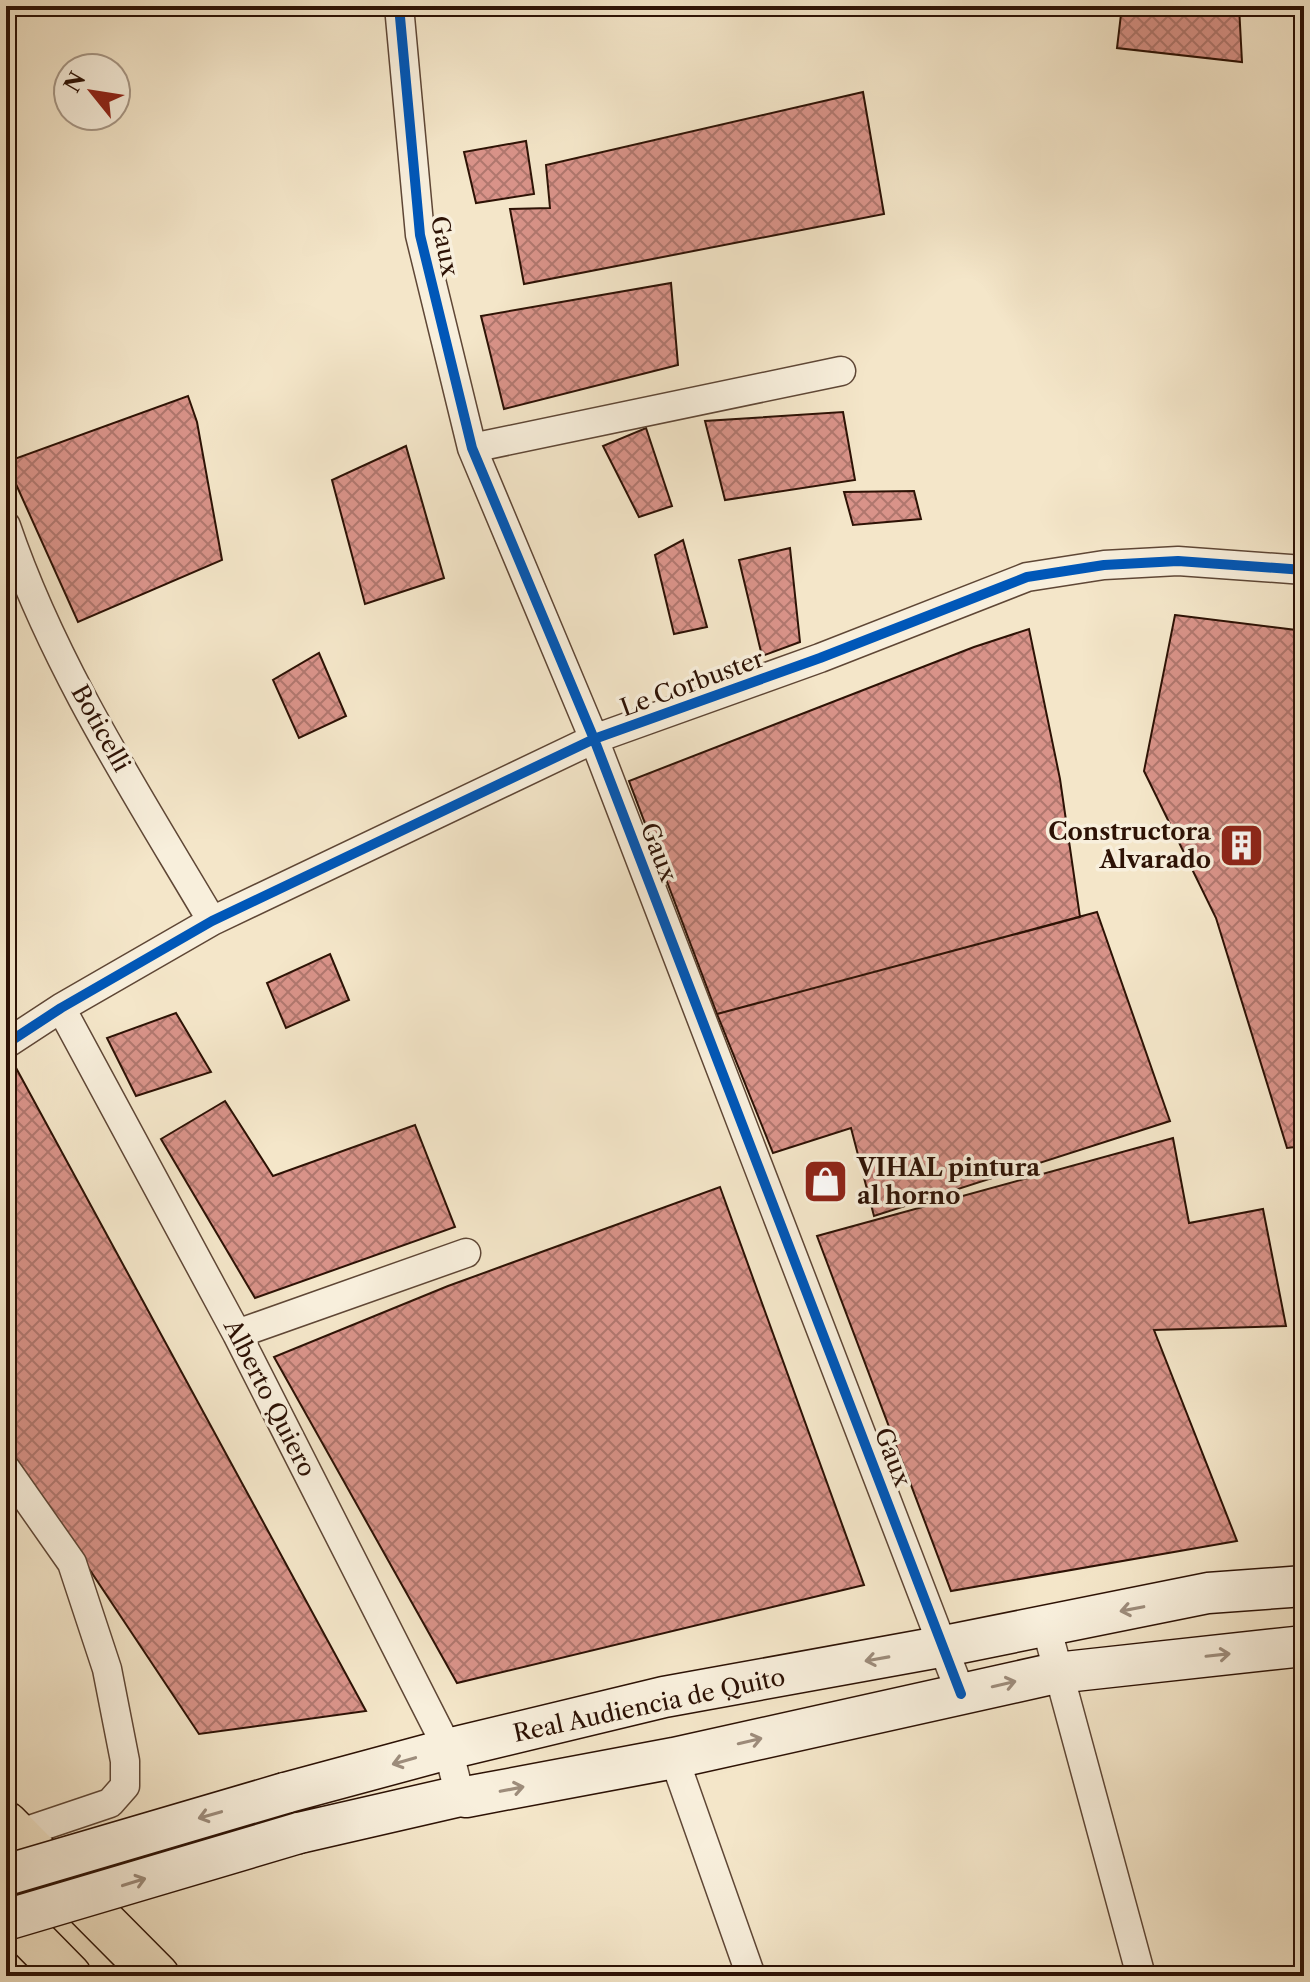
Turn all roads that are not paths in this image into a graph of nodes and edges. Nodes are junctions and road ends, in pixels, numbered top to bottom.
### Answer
1 (399, 6) edge
2 (841, 371) dead end
3 (472, 448) junction
4 (6, 526) edge
5 (1304, 570) edge
6 (594, 739) junction
7 (212, 921) junction
8 (61, 1008) junction
9 (6, 1044) edge
10 (466, 1253) dead end
11 (237, 1334) junction
12 (6, 1469) edge
13 (1304, 1586) edge
14 (1046, 1626) junction
15 (945, 1646) junction
16 (1304, 1646) edge
17 (1056, 1673) junction
18 (961, 1694) junction
19 (448, 1749) junction
20 (674, 1758) junction
21 (460, 1796) junction
22 (12, 1829) edge
23 (6, 1875) edge
24 (6, 1912) edge
25 (6, 1920) edge
26 (69, 1976) edge
27 (157, 1976) edge
28 (751, 1976) edge
29 (1141, 1976) edge

1 - 3 street, Gaux
2 - 3 street
3 - 6 street, Gaux
4 - 7 street, Boticelli
5 - 6 street, Le Corbuster
6 - 7 street, Le Corbuster
6 - 15 street, Gaux
7 - 8 street, Le Corbuster
8 - 9 street, Le Corbuster
8 - 11 street, Alberto Quiero
10 - 11 street
11 - 19 street, Alberto Quiero
12 - 22 street
13 -> 14 main road, Real Audiencia de Quito
14 - 15 main road, Real Audiencia de Quito
14 - 17 street
15 - 18 street, Gaux
15 -> 19 main road, Real Audiencia de Quito
17 -> 16 main road
18 -> 17 main road
17 - 29 street
20 -> 18 main road
19 - 21 street, Alberto Quiero
19 -> 23 main road, Real Audiencia de Quito, bridge
21 -> 20 main road
20 - 28 street
25 -> 21 main road, bridge
22 - 27 highway
24 - 26 highway

